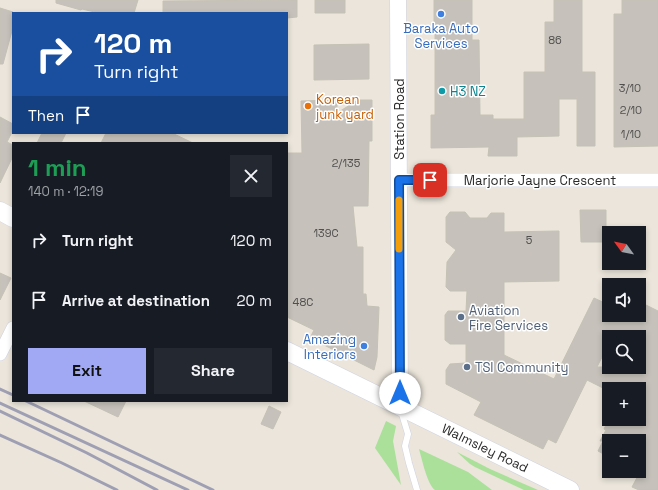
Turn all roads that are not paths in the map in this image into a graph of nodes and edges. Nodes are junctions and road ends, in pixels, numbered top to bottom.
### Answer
1 (398, 0) edge
2 (399, 180) junction
3 (658, 180) edge
4 (0, 211) edge
5 (12, 217) edge
6 (12, 330) edge
7 (288, 351) edge
8 (0, 354) edge
9 (400, 406) junction
10 (417, 490) edge
11 (570, 490) edge

1 - 2 street, Station Road
2 - 3 street, Marjorie Jayne Crescent
2 - 9 street, Station Road
4 - 5 main road
6 - 8 street
7 - 9 main road, Walmsley Road
9 - 10 lane
9 - 11 main road, Walmsley Road

